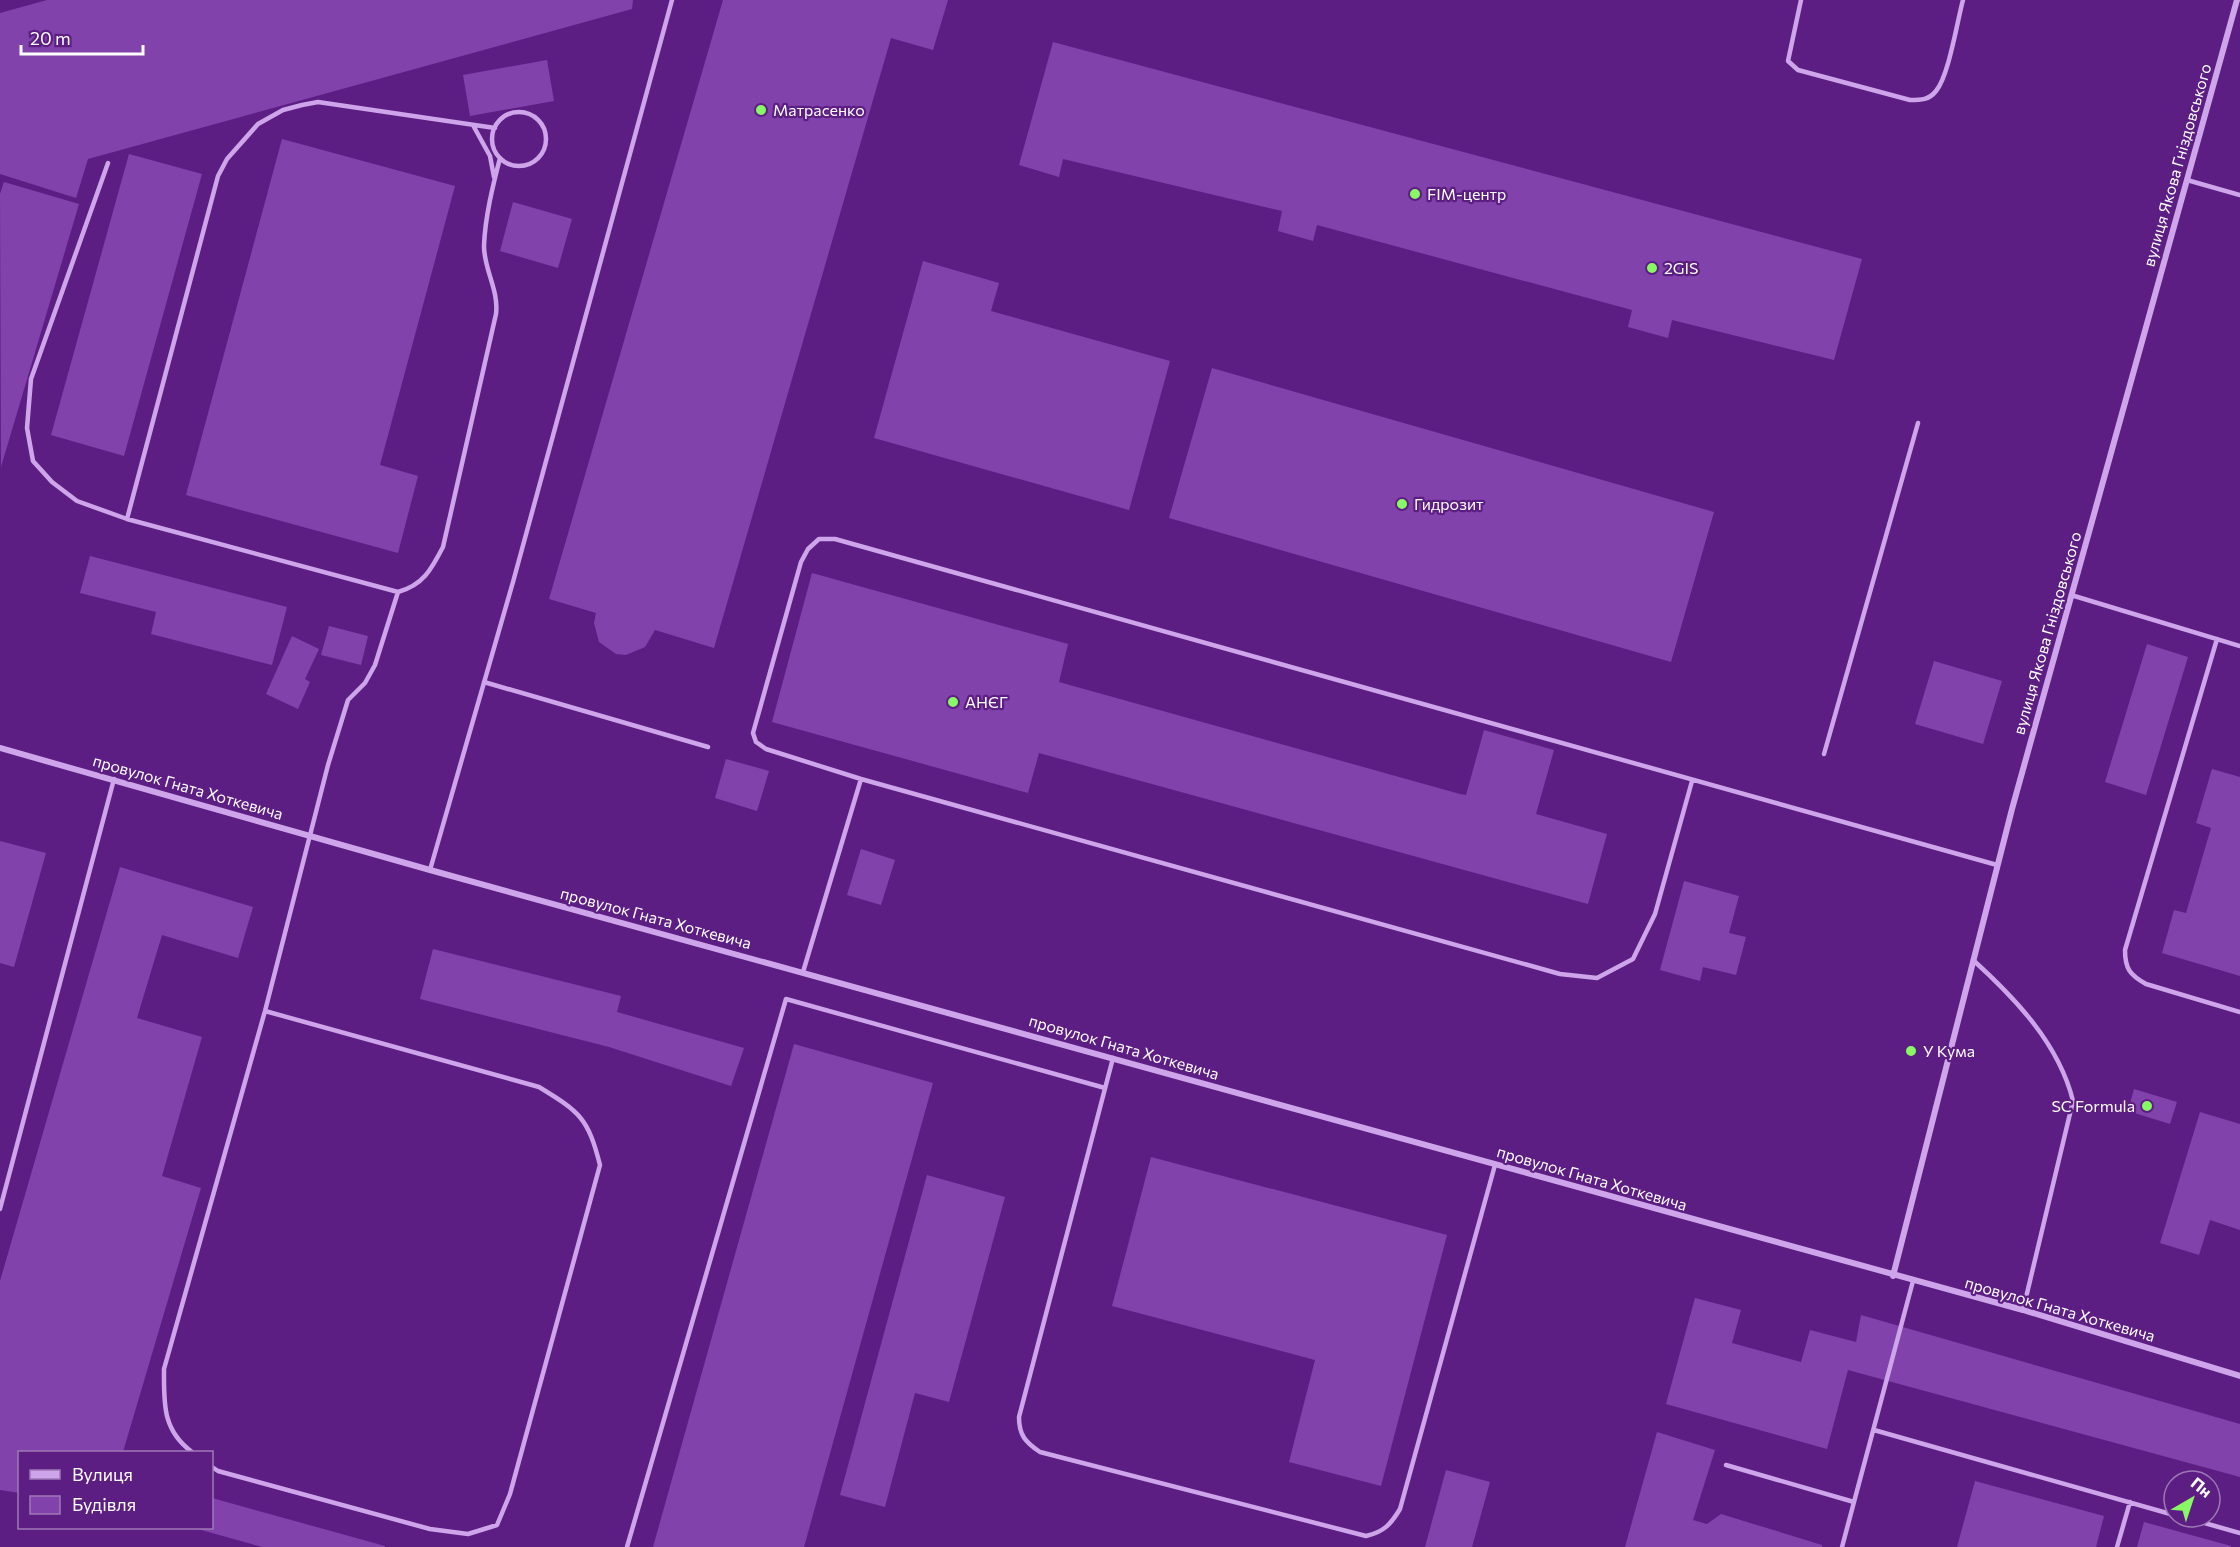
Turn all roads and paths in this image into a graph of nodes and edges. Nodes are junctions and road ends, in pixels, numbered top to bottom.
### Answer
1 (672, 0) edge
2 (1801, 0) edge
3 (1963, 0) edge
4 (2237, 0) edge
5 (474, 127) junction
6 (495, 128) junction
7 (500, 158) junction
8 (108, 164) dead end
9 (495, 180) junction
10 (2187, 180) junction
11 (2240, 195) edge
12 (1918, 423) dead end
13 (127, 519) junction
14 (398, 592) junction
15 (2071, 595) junction
16 (2217, 639) junction
17 (2240, 646) edge
18 (484, 682) junction
19 (708, 747) dead end
20 (0, 748) edge
21 (1824, 754) dead end
22 (114, 779) junction
23 (861, 779) junction
24 (1692, 781) junction
25 (310, 836) junction
26 (1998, 865) junction
27 (430, 870) junction
28 (1973, 960) junction
29 (803, 972) junction
30 (265, 1011) junction
31 (2240, 1012) edge
32 (1113, 1058) junction
33 (1105, 1088) junction
34 (1495, 1165) junction
35 (0, 1209) edge
36 (1893, 1276) junction
37 (1913, 1281) junction
38 (2023, 1310) junction
39 (2240, 1376) edge
40 (1874, 1430) junction
41 (191, 1451) edge
42 (1726, 1465) dead end
43 (213, 1468) edge
44 (1854, 1502) junction
45 (2130, 1502) junction
46 (2162, 1511) edge
47 (2222, 1528) edge
48 (2240, 1533) edge
49 (627, 1547) edge
50 (1842, 1547) edge
51 (2117, 1547) edge

1 - 18 lane
2 - 3 lane
4 - 10 street, вулиця Якова Гніздовського
5 - 6 lane
5 - 9 lane
5 - 13 lane
6 - 7 lane
6 - 7 lane
7 - 9 lane
8 - 13 lane
9 - 14 lane
10 - 11 lane
10 - 15 street, вулиця Якова Гніздовського
12 - 21 lane
13 - 14 lane
14 - 25 lane
15 - 16 lane
15 - 26 street, вулиця Якова Гніздовського
16 - 17 lane
16 - 31 lane
18 - 19 lane
18 - 27 lane
20 - 22 street, провулок Гната Хоткевича
22 - 25 street, провулок Гната Хоткевича
22 - 35 lane
23 - 24 lane
23 - 24 lane
23 - 29 lane
24 - 26 lane
25 - 27 street, провулок Гната Хоткевича
25 - 30 lane
26 - 28 street, вулиця Якова Гніздовського
27 - 29 street, провулок Гната Хоткевича
28 - 36 street, вулиця Якова Гніздовського
28 - 38 lane
29 - 32 street, провулок Гната Хоткевича
30 - 41 lane
30 - 43 lane
32 - 33 lane
32 - 34 street, провулок Гната Хоткевича
33 - 34 lane
33 - 49 lane
34 - 36 street, провулок Гната Хоткевича
36 - 37 street, провулок Гната Хоткевича
37 - 38 street, провулок Гната Хоткевича
37 - 40 lane
38 - 39 street, провулок Гната Хоткевича
40 - 44 lane
40 - 45 lane
42 - 44 lane
44 - 50 lane
45 - 46 lane
45 - 51 lane
47 - 48 lane

